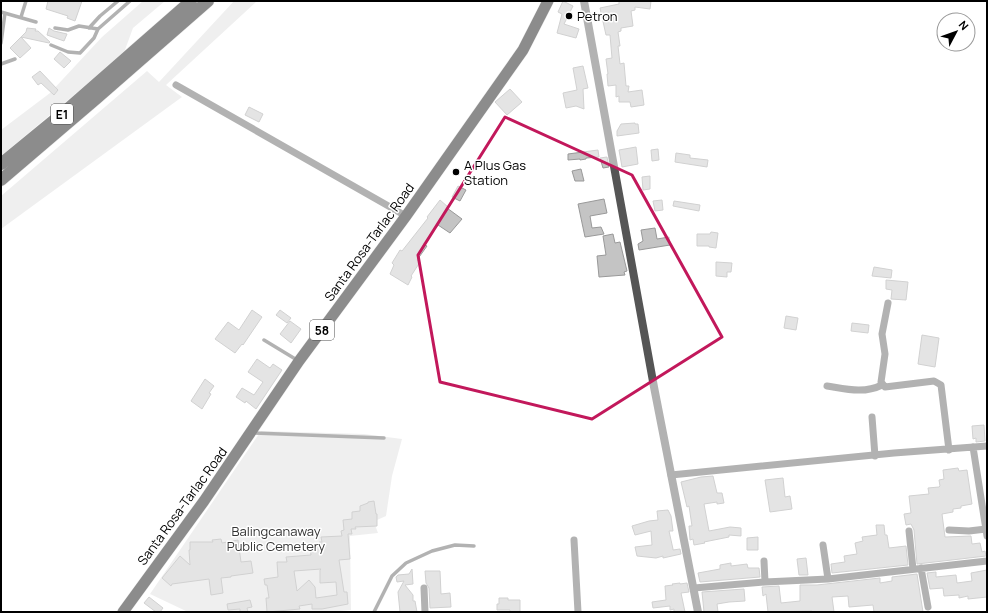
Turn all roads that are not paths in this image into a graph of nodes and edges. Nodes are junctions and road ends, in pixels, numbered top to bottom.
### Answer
1 (26, 1) edge
2 (118, 1) edge
3 (130, 1) edge
4 (191, 1) edge
5 (208, 1) edge
6 (548, 1) edge
7 (584, 1) edge
8 (1, 12) edge
9 (6, 13) junction
10 (21, 17) junction
11 (36, 22) dead end
12 (54, 28) dead end
13 (89, 28) junction
14 (98, 29) junction
15 (1, 43) edge
16 (51, 45) dead end
17 (15, 59) dead end
18 (1, 64) edge
19 (126, 65) junction
20 (176, 85) dead end
21 (1, 164) edge
22 (1, 180) edge
23 (406, 216) junction
24 (888, 303) dead end
25 (264, 340) dead end
26 (299, 362) junction
27 (882, 385) junction
28 (827, 386) dead end
29 (872, 417) dead end
30 (251, 433) junction
31 (384, 438) dead end
32 (987, 446) edge
33 (973, 447) junction
34 (949, 450) junction
35 (875, 456) junction
36 (671, 475) junction
37 (984, 492) edge
38 (909, 530) dead end
39 (949, 530) dead end
40 (986, 533) edge
41 (574, 540) dead end
42 (474, 546) dead end
43 (824, 546) dead end
44 (764, 561) dead end
45 (987, 561) edge
46 (921, 568) junction
47 (913, 569) junction
48 (828, 579) junction
49 (766, 582) junction
50 (424, 588) dead end
51 (694, 588) junction
52 (928, 607) dead end
53 (123, 612) edge
54 (374, 612) edge
55 (425, 612) edge
56 (578, 612) edge
57 (698, 612) edge

1 - 10 lane
2 - 13 lane
3 - 14 lane
4 - 19 highway, E1
5 - 19 highway, E1
6 - 23 highway, Santa Rosa-Tarlac Road / 58
7 - 36 street
8 - 9 lane
9 - 10 lane
9 - 15 lane
10 - 11 lane
12 - 13 lane
13 - 14 lane
14 - 16 lane
17 - 18 lane
19 - 21 highway, E1
19 - 22 highway, E1
20 - 23 street
23 - 26 highway, Santa Rosa-Tarlac Road / 58
24 - 27 street
25 - 26 lane
26 - 30 highway, Santa Rosa-Tarlac Road / 58
27 - 28 street
27 - 34 street
29 - 35 street
30 - 31 lane
30 - 53 highway, Santa Rosa-Tarlac Road / 58
32 - 33 street
33 - 34 street
33 - 37 street
34 - 35 street
35 - 36 street
36 - 51 street
37 - 40 street
38 - 47 street
39 - 40 street
41 - 56 street
42 - 54 lane
43 - 48 street
44 - 49 street
45 - 46 street
46 - 47 street
46 - 52 street
47 - 48 street
48 - 49 street
49 - 51 street
50 - 55 street
51 - 57 street

